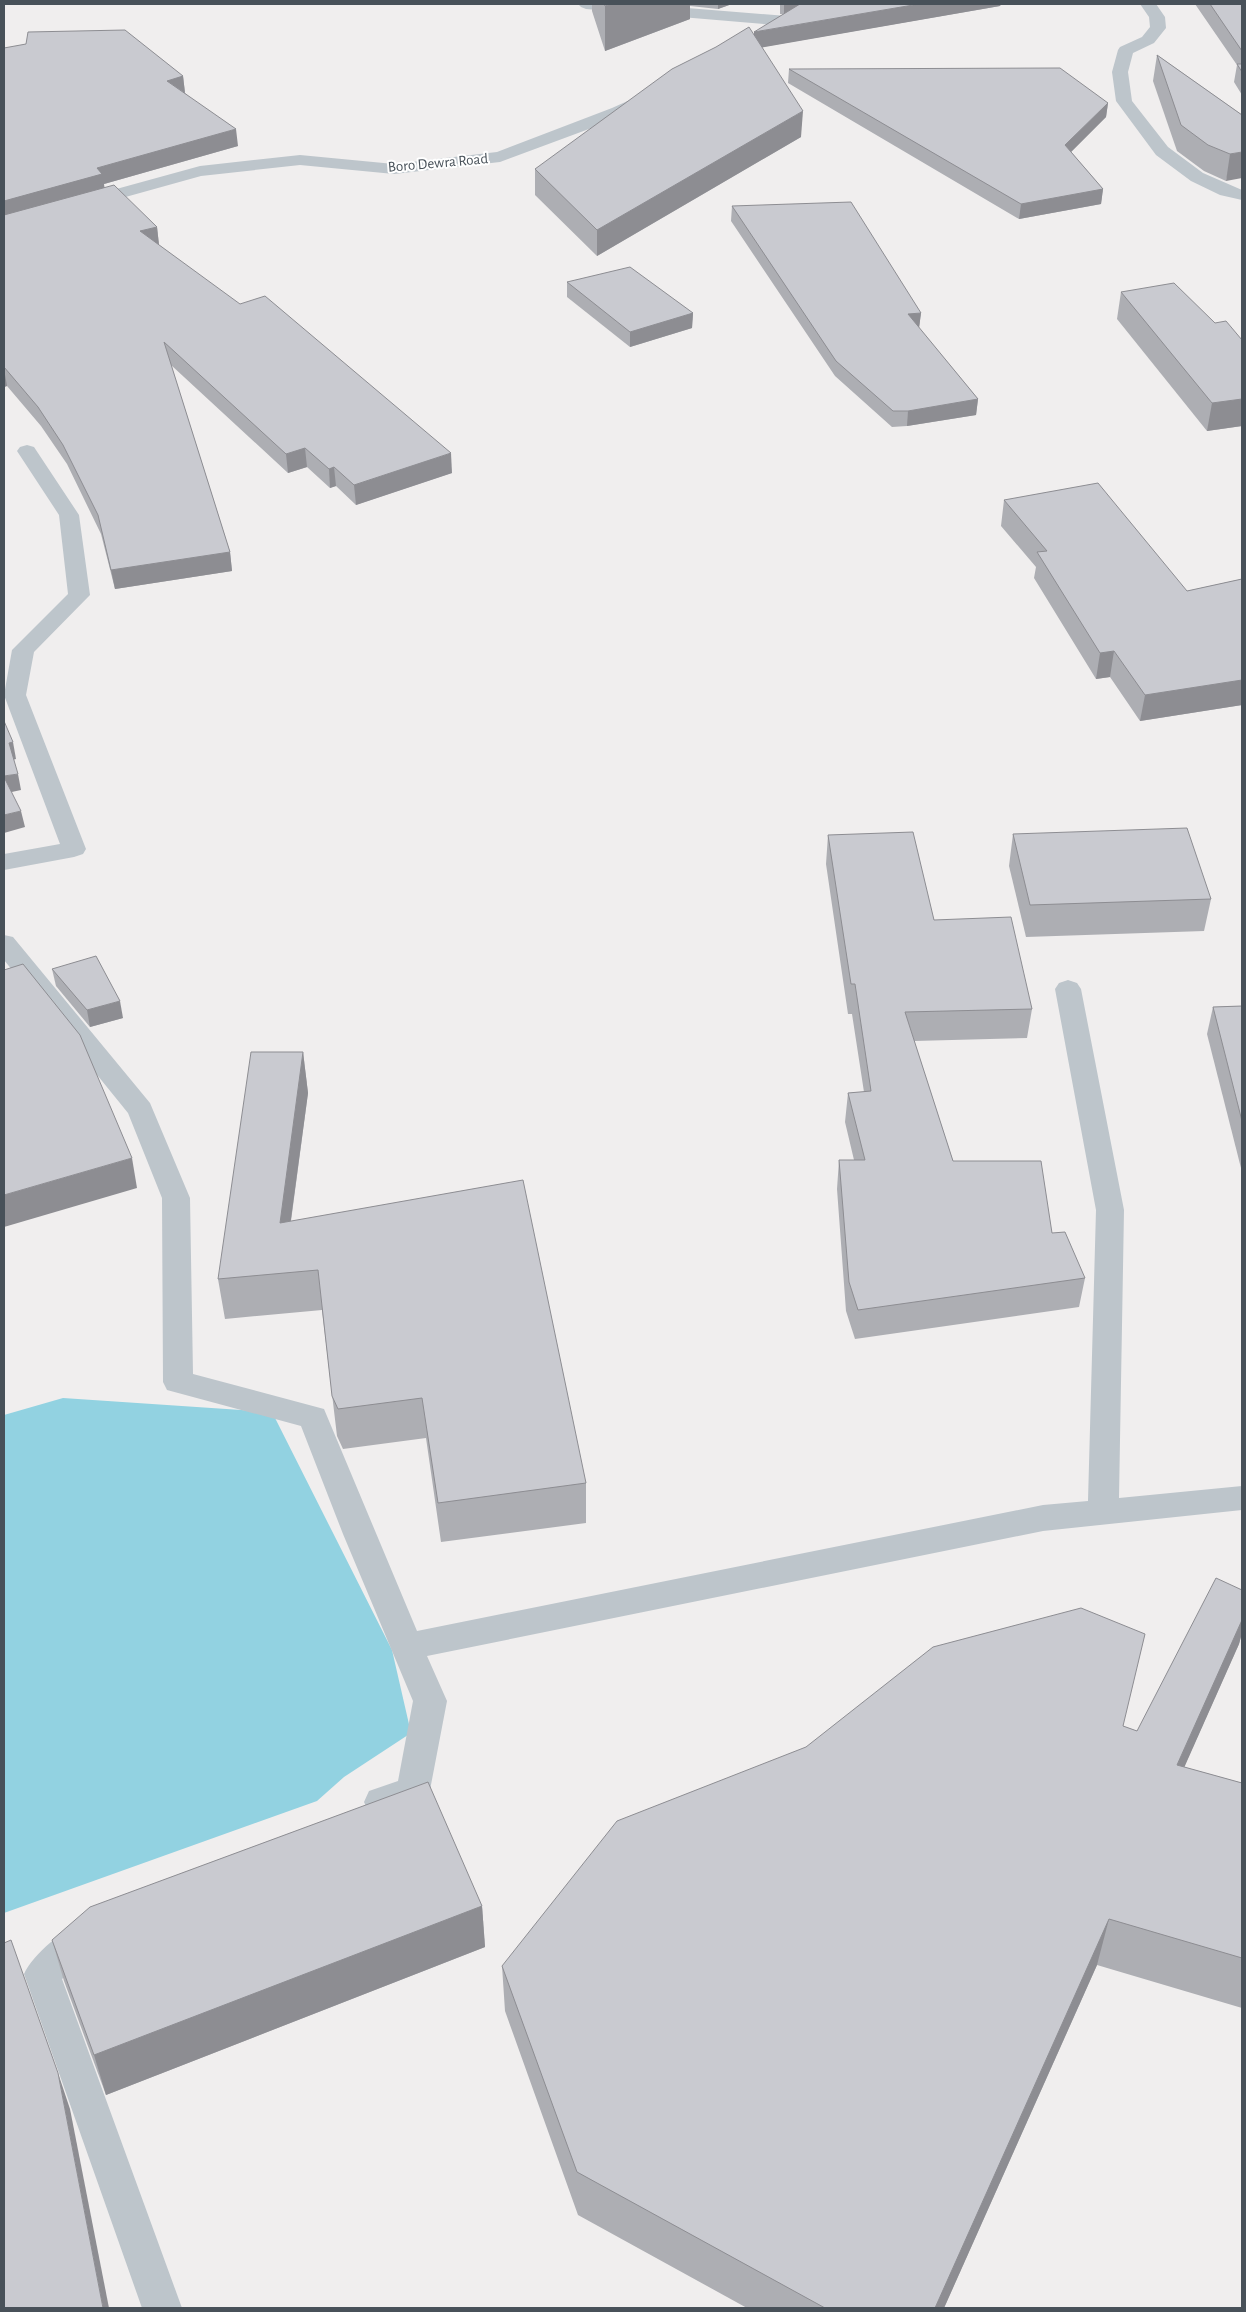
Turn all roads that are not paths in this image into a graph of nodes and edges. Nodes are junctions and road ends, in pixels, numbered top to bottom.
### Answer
1 (586, 4) edge
2 (1148, 4) edge
3 (763, 35) edge
4 (659, 91) edge
5 (1242, 195) edge
6 (66, 208) edge
7 (27, 451) dead end
8 (4, 862) edge
9 (4, 942) edge
10 (1068, 989) dead end
11 (1242, 1498) edge
12 (1103, 1512) junction
13 (406, 1646) junction
14 (356, 1811) edge
15 (106, 1919) edge
16 (162, 2308) edge

1 - 3 street
2 - 5 street
4 - 6 street, Boro Dewra Road
7 - 8 street
9 - 13 street
10 - 12 street
11 - 12 street
12 - 13 street
13 - 14 street
15 - 16 street

